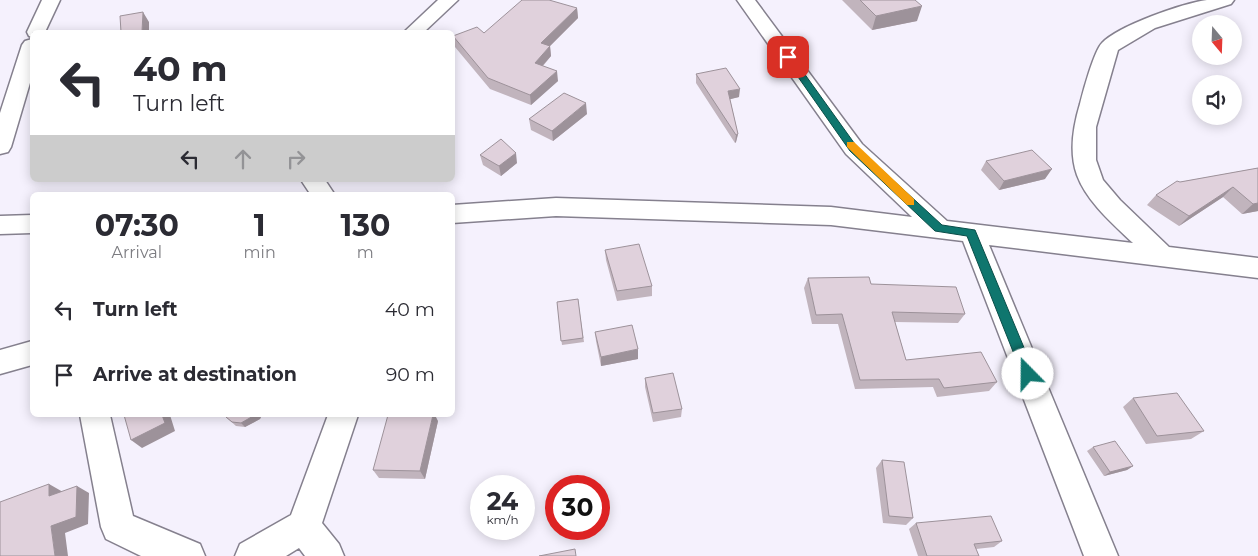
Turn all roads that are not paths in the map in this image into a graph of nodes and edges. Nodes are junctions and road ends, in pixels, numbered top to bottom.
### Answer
1 (51, 0) edge
2 (449, 0) edge
3 (746, 0) edge
4 (1225, 0) edge
5 (37, 30) edge
6 (416, 30) edge
7 (30, 50) edge
8 (0, 148) edge
9 (455, 214) edge
10 (30, 224) edge
11 (0, 225) edge
12 (939, 228) junction
13 (972, 233) junction
14 (1161, 255) junction
15 (1258, 268) edge
16 (30, 354) edge
17 (0, 362) edge
18 (95, 417) edge
19 (342, 417) edge
20 (304, 528) junction
21 (188, 556) edge
22 (252, 556) edge
23 (327, 556) edge
24 (1101, 556) edge

1 - 5 street
2 - 6 street
3 - 12 street
4 - 14 street
7 - 8 street
9 - 12 street
10 - 11 street
12 - 13 street
13 - 14 street
13 - 24 street
14 - 15 street
16 - 17 street
18 - 21 street
19 - 20 street
20 - 22 street
20 - 23 street

